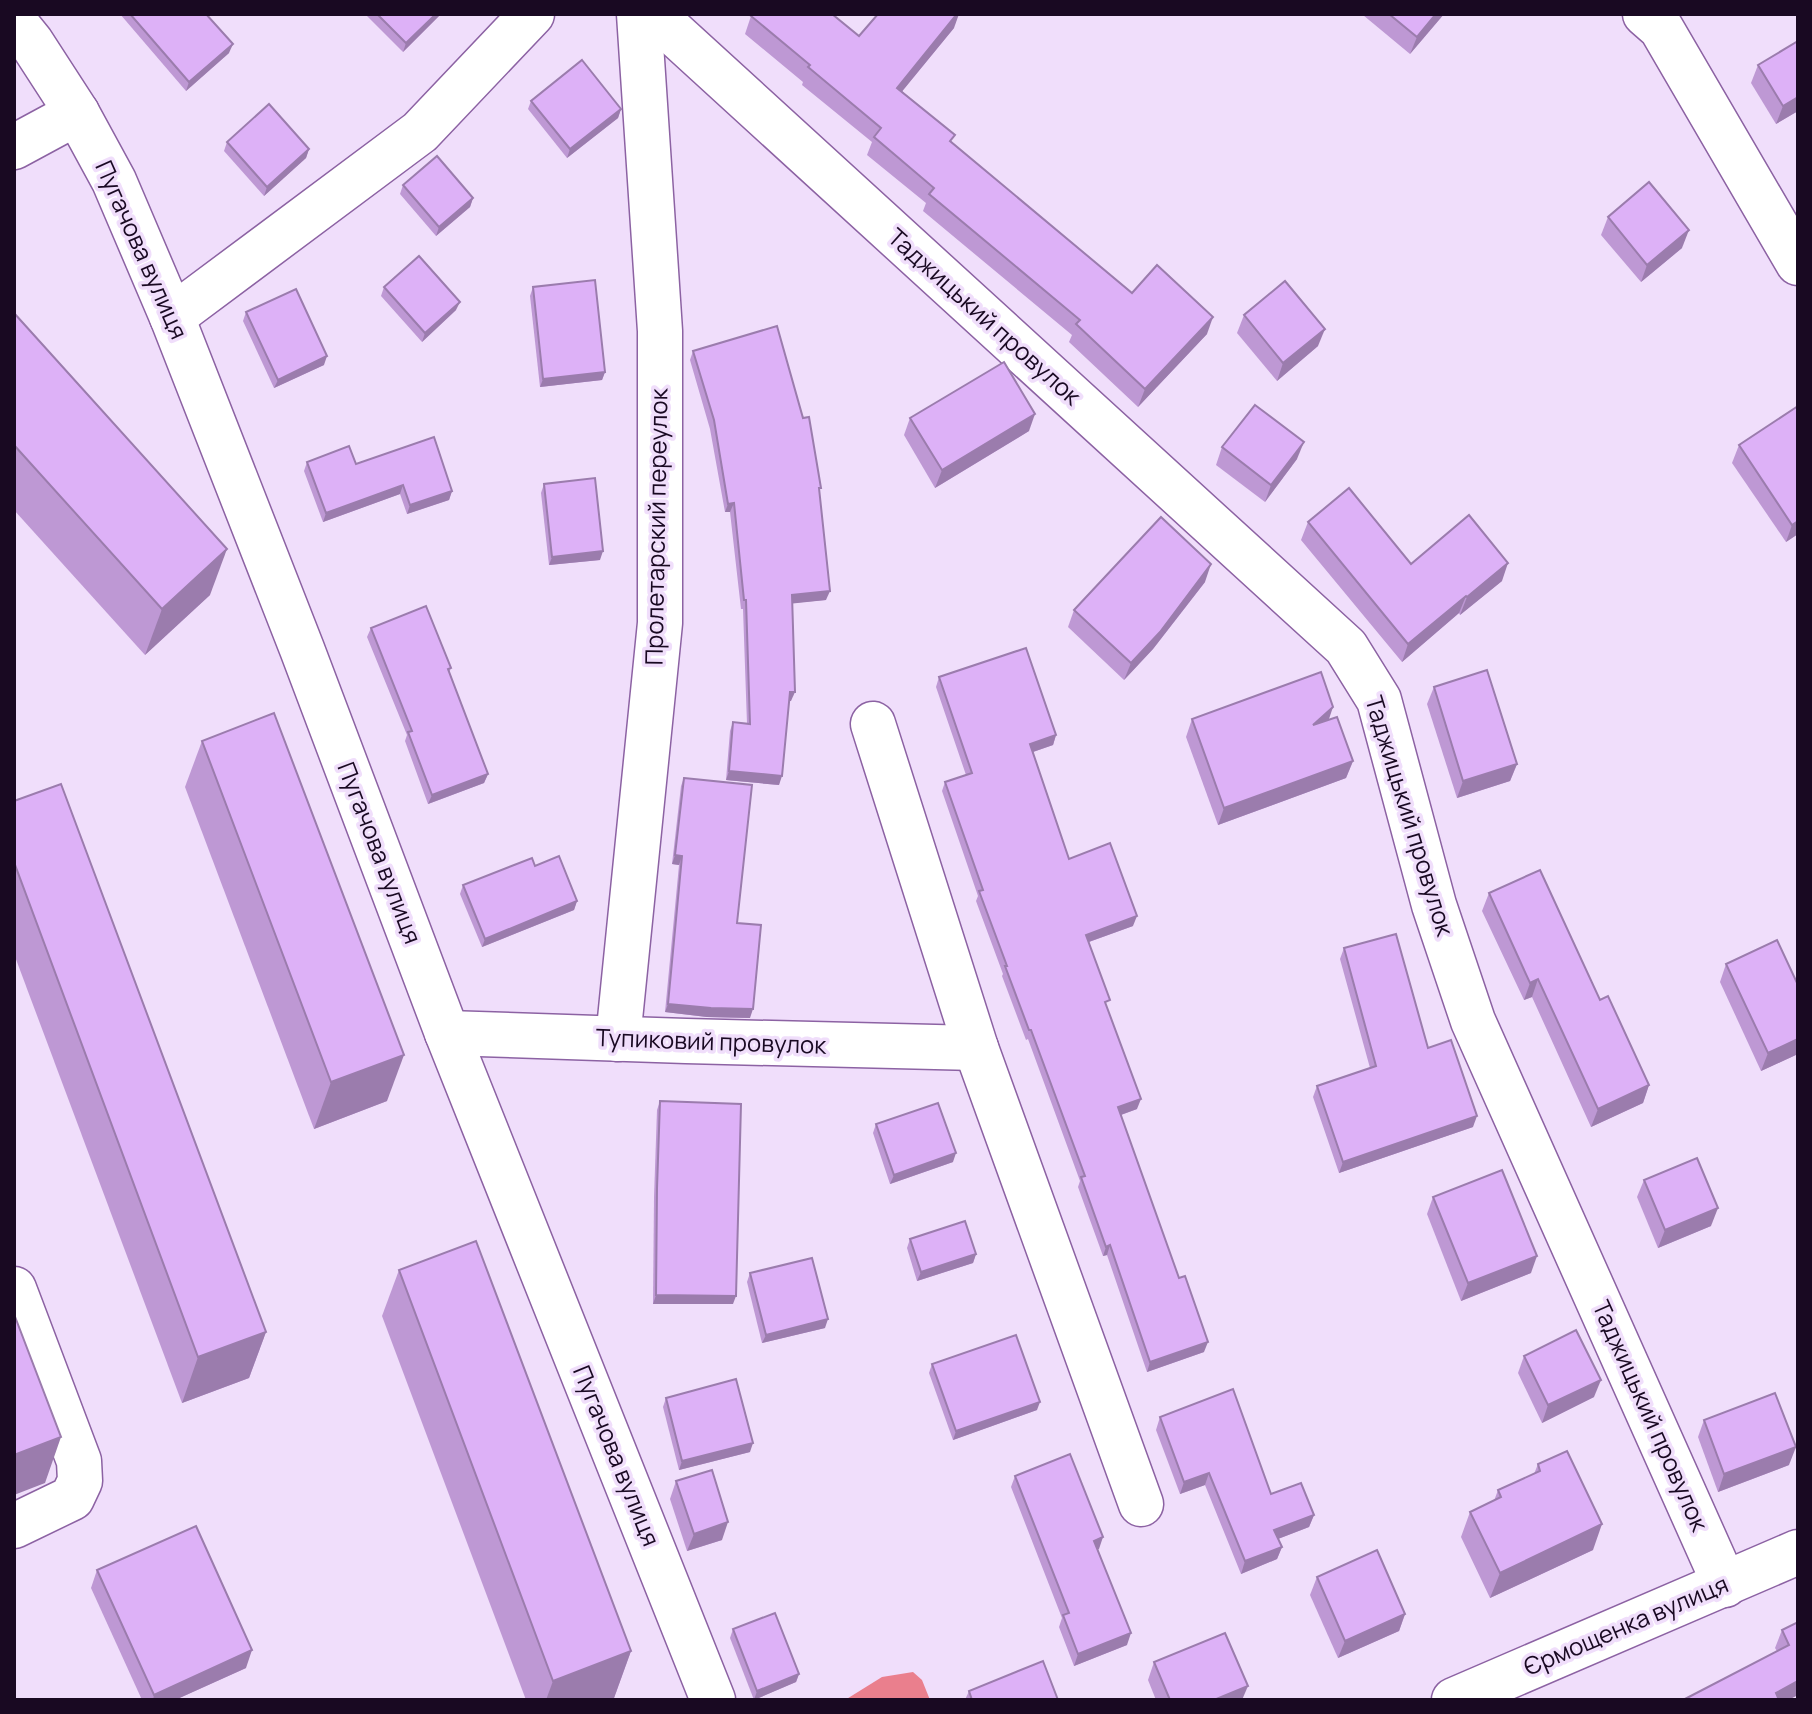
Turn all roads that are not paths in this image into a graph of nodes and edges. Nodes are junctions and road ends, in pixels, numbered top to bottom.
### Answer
1 (532, 14) edge
2 (639, 14) edge
3 (653, 14) edge
4 (1645, 14) edge
5 (14, 21) edge
6 (77, 113) junction
7 (14, 147) edge
8 (1798, 263) edge
9 (172, 317) junction
10 (873, 724) dead end
11 (447, 1033) junction
12 (618, 1039) junction
13 (976, 1048) junction
14 (14, 1289) edge
15 (1141, 1504) dead end
16 (14, 1526) edge
17 (1798, 1552) edge
18 (1725, 1585) junction
19 (713, 1700) edge
20 (1454, 1700) edge

1 - 9 street
2 - 12 street, Пролетарский переулок
3 - 18 street, Таджицький провулок
4 - 8 street
5 - 6 street, Пугачова вулиця
6 - 7 street
6 - 9 street, Пугачова вулиця
9 - 11 street, Пугачова вулиця
10 - 13 street
11 - 12 street, Тупиковий провулок
11 - 19 street, Пугачова вулиця
12 - 13 street, Тупиковий провулок
13 - 15 street
14 - 16 street
17 - 18 street, Єрмощенка вулиця
18 - 20 street, Єрмощенка вулиця

